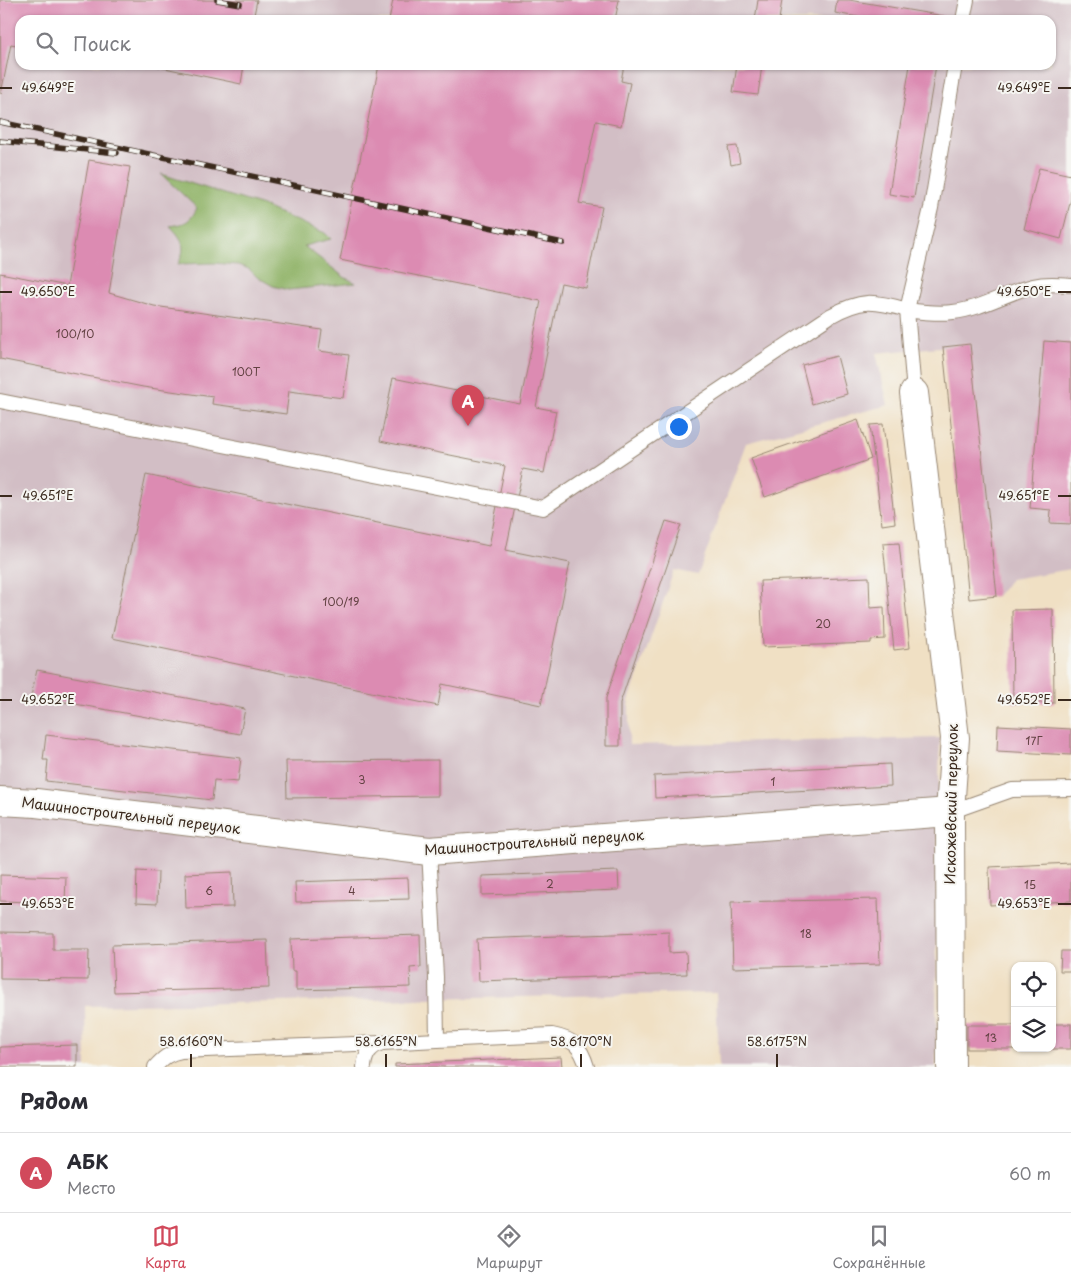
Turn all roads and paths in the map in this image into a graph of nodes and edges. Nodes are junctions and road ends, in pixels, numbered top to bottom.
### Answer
1 (967, 0) edge
2 (964, 15) edge
3 (954, 70) edge
4 (1071, 285) edge
5 (907, 310) junction
6 (914, 393) joint
7 (0, 401) edge
8 (1071, 789) edge
9 (0, 801) edge
10 (950, 812) junction
11 (429, 851) junction
12 (437, 1040) junction
13 (382, 1043) junction
14 (155, 1067) edge
15 (364, 1067) edge
16 (587, 1067) edge
17 (951, 1067) edge

1 - 2 lane
3 - 5 lane
4 - 5 lane
5 - 6 lane
5 - 7 lane
6 - 10 street, Искожевский переулок
8 - 10 lane
9 - 11 street, Машиностроительный переулок
10 - 11 street, Машиностроительный переулок
10 - 17 street, Искожевский переулок
11 - 12 lane
12 - 13 lane
12 - 16 lane
13 - 14 lane
13 - 15 lane

